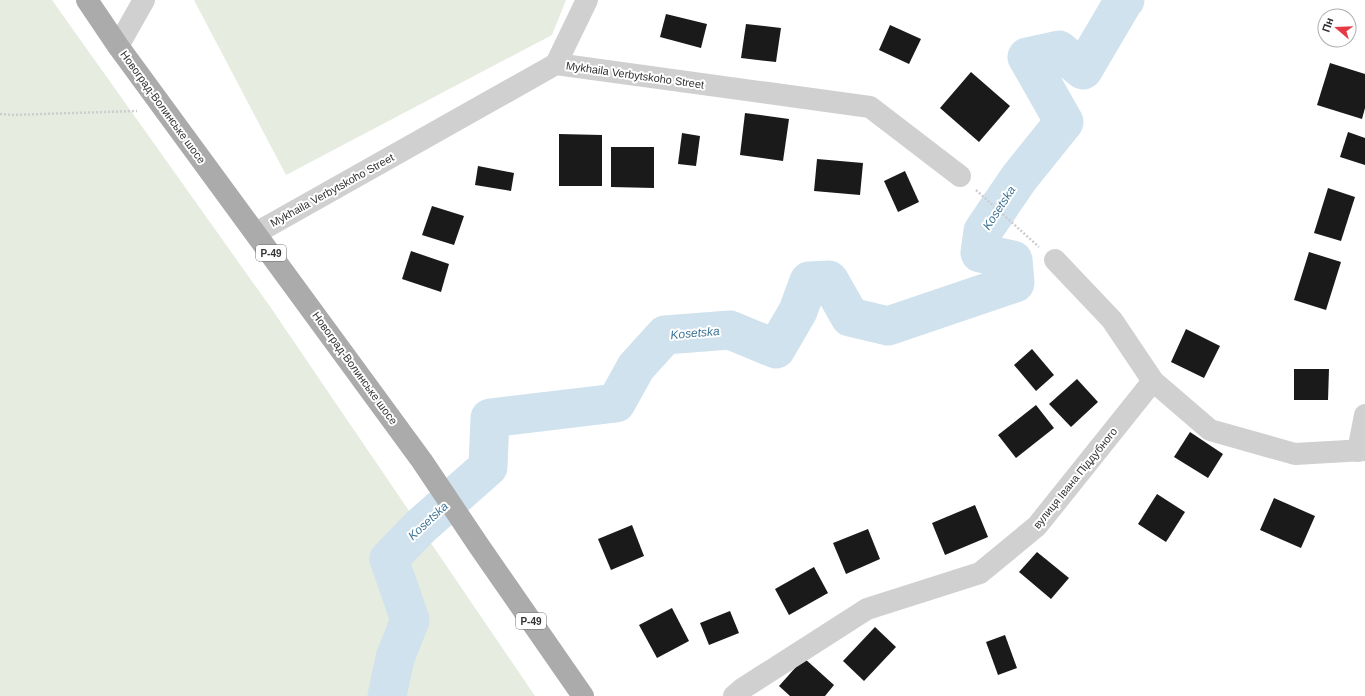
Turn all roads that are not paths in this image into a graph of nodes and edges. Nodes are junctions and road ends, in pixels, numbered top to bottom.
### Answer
1 (87, 0) edge
2 (144, 0) edge
3 (587, 0) edge
4 (118, 46) junction
5 (556, 64) junction
6 (960, 176) road end
7 (256, 233) junction
8 (1055, 260) road end
9 (1152, 381) junction
10 (1365, 415) edge
11 (1362, 450) edge
12 (583, 696) edge
13 (734, 696) edge

1 - 4 main road, Р-49
2 - 4 street
3 - 5 street
4 - 7 main road, Новоград-Волинське шосе / Р-49
5 - 6 street, Mykhaila Verbytskoho Street
5 - 7 street, Mykhaila Verbytskoho Street
7 - 12 main road, Новоград-Волинське шосе / Р-49
8 - 9 street
9 - 11 street
9 - 13 street, вулиця Івана Піддубного
10 - 11 street

